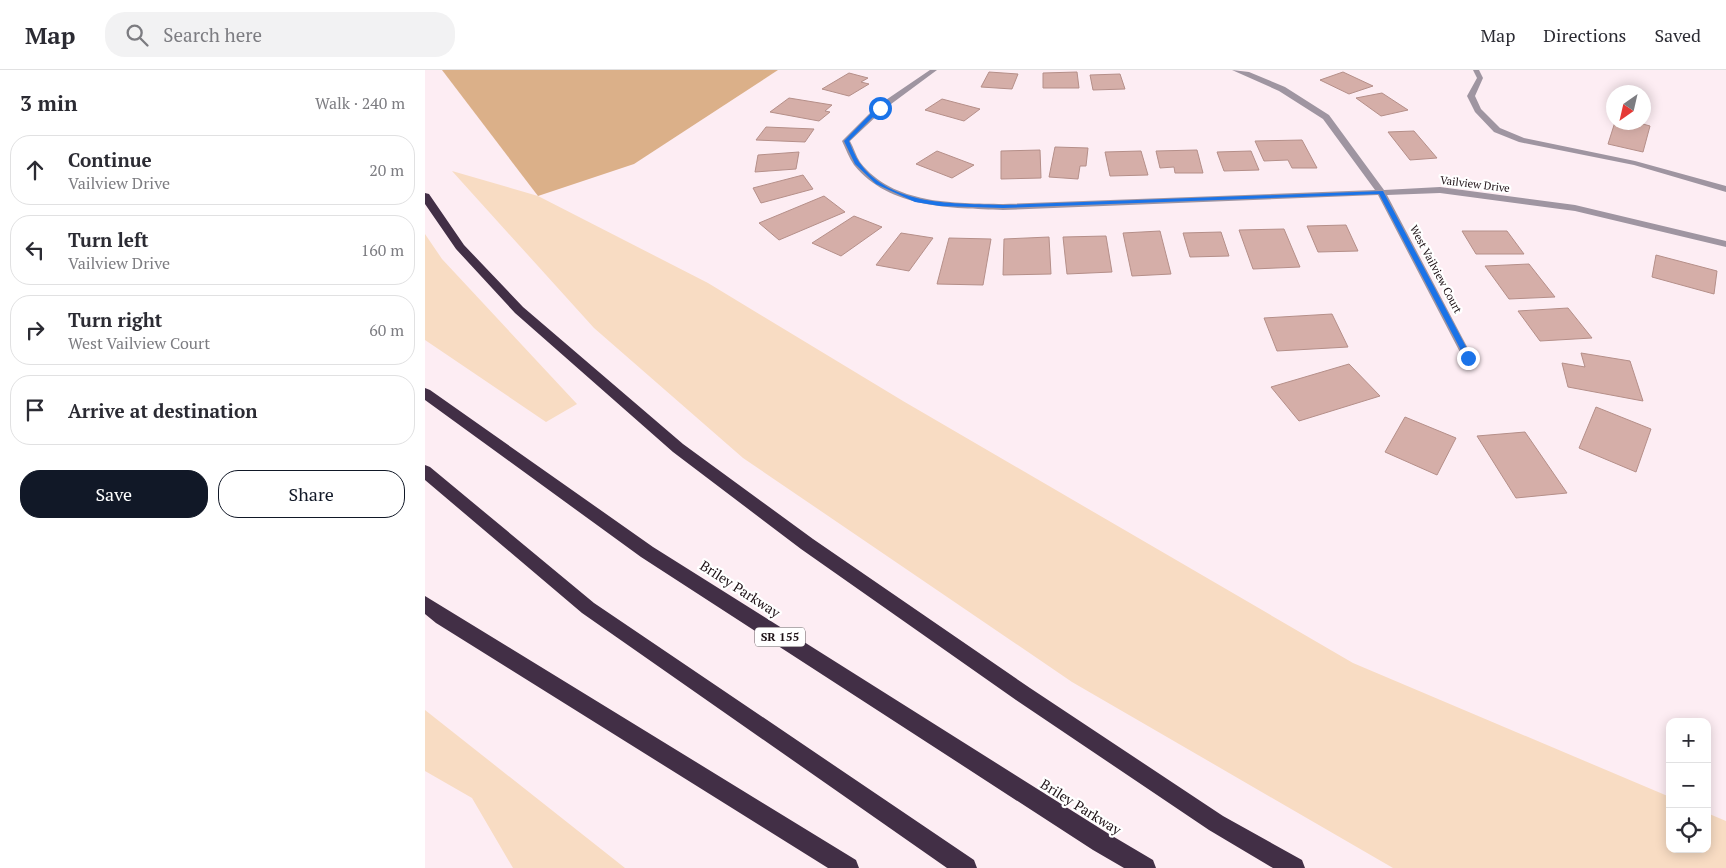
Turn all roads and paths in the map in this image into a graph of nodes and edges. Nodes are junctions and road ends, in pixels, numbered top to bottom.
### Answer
1 (934, 70) edge
2 (1235, 70) edge
3 (1476, 70) edge
4 (1726, 189) edge
5 (1381, 192) junction
6 (425, 196) edge
7 (1726, 244) edge
8 (1468, 358) dead end
9 (425, 393) edge
10 (425, 471) edge
11 (425, 604) edge
12 (848, 868) edge
13 (966, 868) edge
14 (1145, 868) edge
15 (1294, 868) edge

1 - 5 street, Vailview Drive
2 - 5 street, West Vailview Court
3 - 4 street
5 - 7 street, Vailview Drive
5 - 8 street, West Vailview Court
6 - 15 highway
9 - 14 highway, Briley Parkway / SR 155
10 - 13 highway
11 - 12 highway

